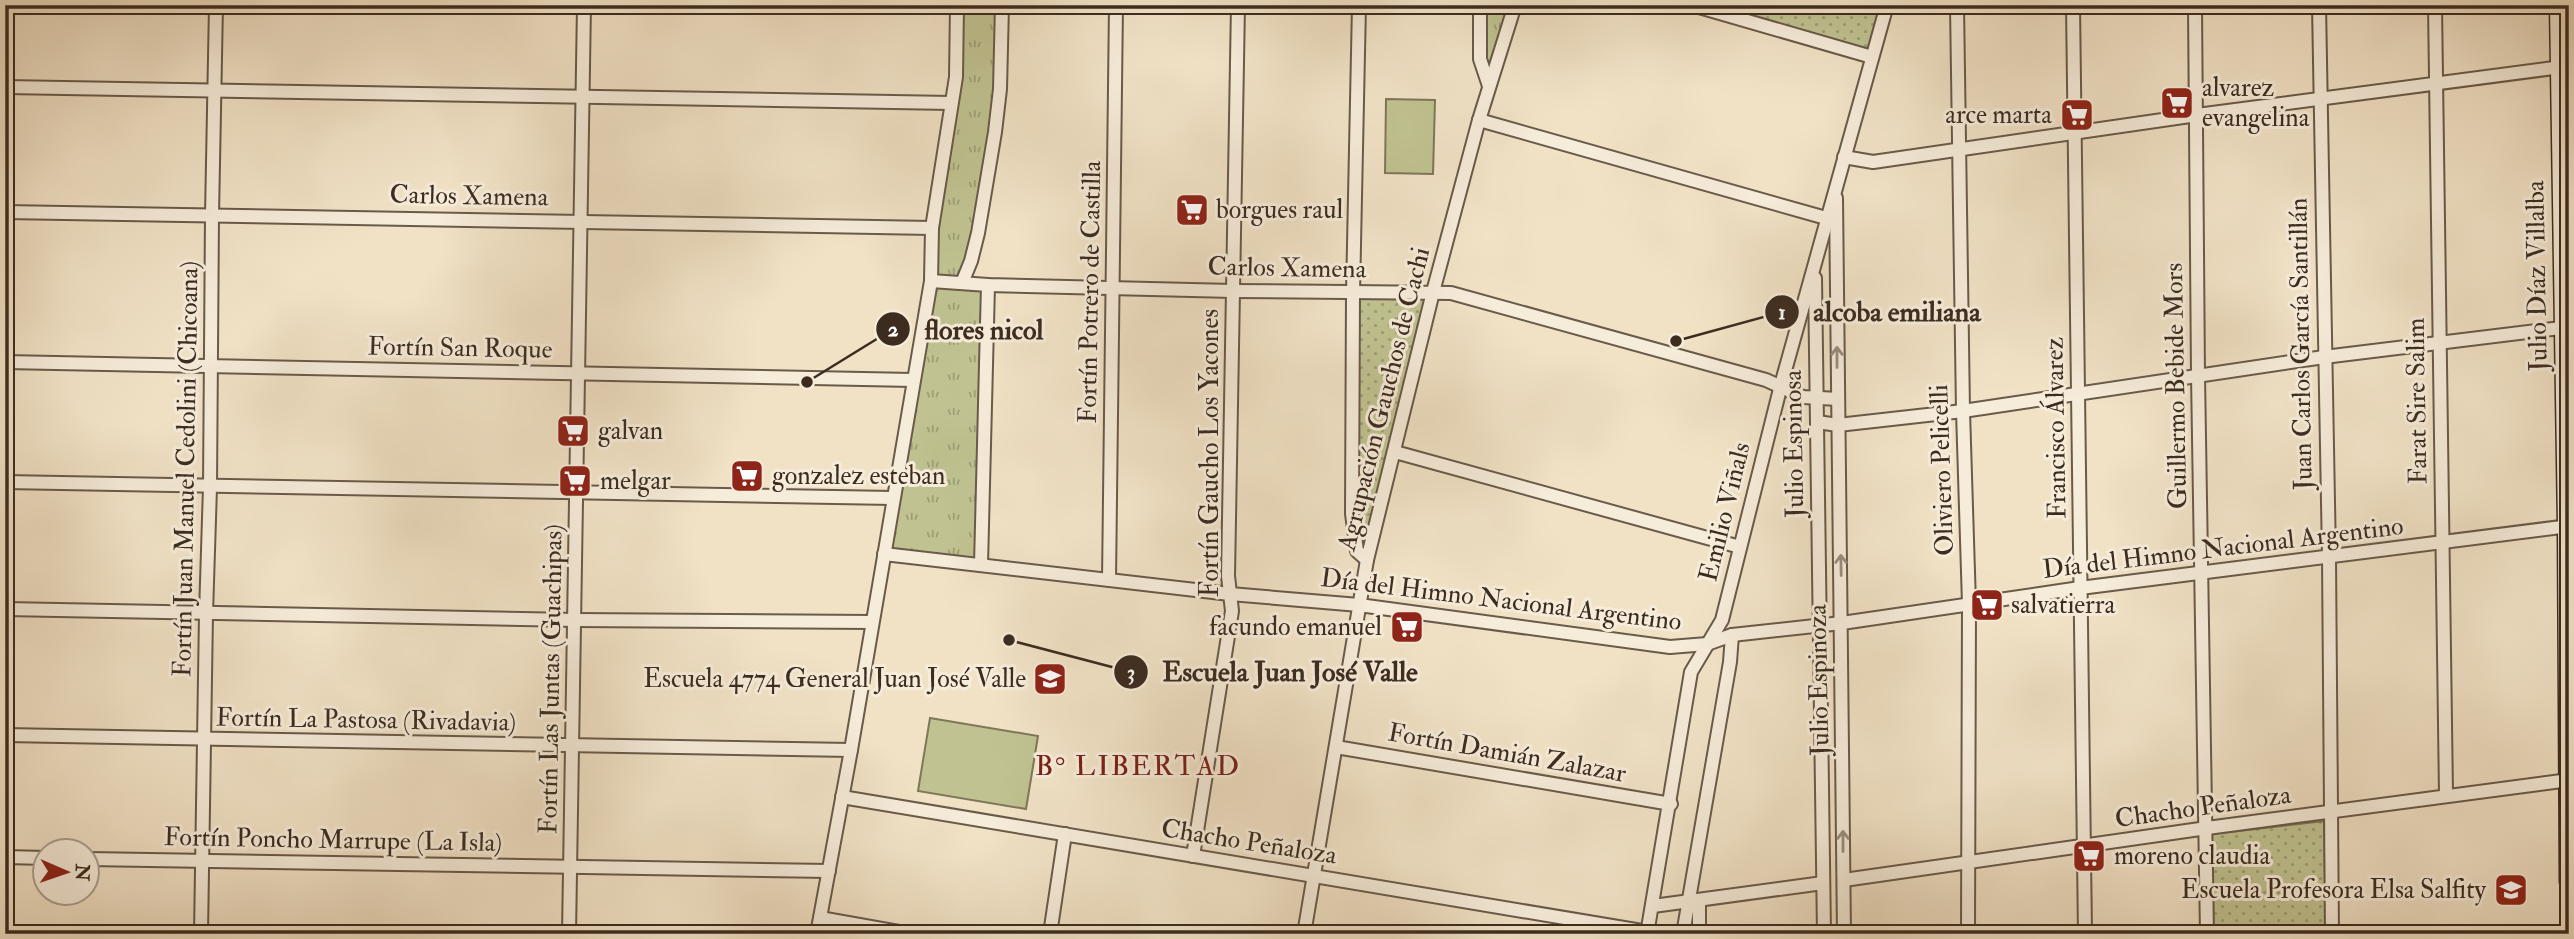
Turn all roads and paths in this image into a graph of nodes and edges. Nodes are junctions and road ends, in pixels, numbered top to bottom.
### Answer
1 (216, 5) edge
2 (584, 5) edge
3 (957, 5) edge
4 (1002, 5) edge
5 (1116, 5) edge
6 (1238, 5) edge
7 (1359, 5) edge
8 (1480, 5) edge
9 (1515, 5) edge
10 (1692, 5) edge
11 (1887, 5) edge
12 (1957, 5) edge
13 (2073, 5) edge
14 (2195, 5) edge
15 (2319, 5) edge
16 (2435, 5) edge
17 (2559, 5) edge
18 (1872, 57) junction
19 (2564, 67) edge
20 (2437, 85) junction
21 (1489, 86) junction
22 (5, 87) edge
23 (215, 90) junction
24 (583, 97) junction
25 (2319, 101) junction
26 (951, 103) junction
27 (2197, 115) junction
28 (1479, 120) junction
29 (2075, 132) junction
30 (1959, 150) junction
31 (1844, 157) junction
32 (1836, 183) junction
33 (5, 212) edge
34 (212, 215) junction
35 (1826, 218) junction
36 (582, 221) junction
37 (932, 228) junction
38 (1815, 263) junction
39 (931, 281) junction
40 (962, 283) junction
41 (988, 285) junction
42 (1113, 287) junction
43 (1233, 290) junction
44 (1433, 292) junction
45 (1353, 293) junction
46 (2566, 327) edge
47 (2439, 344) junction
48 (2324, 357) junction
49 (5, 362) edge
50 (212, 368) junction
51 (579, 373) junction
52 (2198, 375) junction
53 (913, 380) junction
54 (1781, 385) junction
55 (2078, 394) junction
56 (1816, 399) junction
57 (1838, 399) junction
58 (1963, 411) junction
59 (1817, 422) junction
60 (1838, 425) junction
61 (1395, 452) junction
62 (5, 482) edge
63 (210, 487) junction
64 (578, 492) junction
65 (893, 498) junction
66 (2568, 526) edge
67 (2442, 543) junction
68 (1740, 547) junction
69 (884, 554) junction
70 (2329, 557) junction
71 (1367, 560) junction
72 (981, 565) junction
73 (2202, 573) junction
74 (1109, 580) junction
75 (2080, 588) junction
76 (1230, 594) junction
77 (1969, 604) junction
78 (1359, 605) junction
79 (5, 609) edge
80 (206, 614) junction
81 (575, 620) junction
82 (872, 622) junction
83 (1842, 623) junction
84 (1820, 624) junction
85 (1732, 635) junction
86 (1707, 644) junction
87 (5, 736) edge
88 (204, 740) junction
89 (573, 745) junction
90 (1336, 747) junction
91 (851, 750) junction
92 (2568, 780) edge
93 (2446, 795) junction
94 (842, 797) junction
95 (1671, 804) junction
96 (2331, 812) junction
97 (2207, 828) junction
98 (1065, 834) junction
99 (2083, 847) junction
100 (1193, 856) junction
101 (5, 857) edge
102 (32, 858) edge
103 (102, 859) edge
104 (201, 862) junction
105 (1966, 864) junction
106 (571, 865) junction
107 (830, 871) junction
108 (1314, 875) junction
109 (1843, 880) junction
110 (2569, 882) edge
111 (1823, 883) junction
112 (1695, 901) junction
113 (1653, 906) junction
114 (820, 918) junction
115 (1648, 933) edge
116 (201, 934) edge
117 (569, 934) edge
118 (817, 934) edge
119 (910, 934) edge
120 (1050, 934) edge
121 (1304, 934) edge
122 (1683, 934) edge
123 (1699, 934) edge
124 (1824, 934) edge
125 (1844, 934) edge
126 (1968, 934) edge
127 (2085, 934) edge
128 (2207, 934) edge
129 (2332, 934) edge

1 - 23 street, Fortín Juan Manuel Cedolini (Chicoana)
2 - 24 street, Fortín Las Juntas (Guachipas)
3 - 26 street
4 - 40 street
5 - 42 street, Fortín Potrero de Castilla
6 - 43 street, Fortín Gaucho Los Yacones
7 - 45 street
8 - 21 street
9 - 21 street, Agrupación Gauchos de Cachi
10 - 18 street
11 - 18 street
12 - 30 street, Oliviero Pelicelli
13 - 29 street, Francisco Álvarez
14 - 27 street, Guillermo Bebide Mors
15 - 25 street, Juan Carlos García Santillán
16 - 20 street, Farat Sire Salim
17 - 19 street, Julio Díaz Villalba
18 - 31 street
19 - 20 street
19 - 46 street, Julio Díaz Villalba
20 - 25 street
20 - 47 street, Farat Sire Salim
21 - 28 street, Agrupación Gauchos de Cachi
22 - 23 street
23 - 24 street
23 - 34 street, Fortín Juan Manuel Cedolini (Chicoana)
24 - 26 street
24 - 36 street, Fortín Las Juntas (Guachipas)
25 - 27 street
25 - 48 street, Juan Carlos García Santillán
26 - 37 street
27 - 29 street
27 - 52 street, Guillermo Bebide Mors
28 - 35 street
28 - 44 street, Agrupación Gauchos de Cachi
29 - 30 street
29 - 55 street, Francisco Álvarez
30 - 31 street
30 - 58 street, Oliviero Pelicelli
31 - 32 street
32 - 35 street
57 -> 32 street, Julio Espinosa
33 - 34 street, Carlos Xamena
34 - 36 street, Carlos Xamena
34 - 50 street, Fortín Juan Manuel Cedolini (Chicoana)
35 - 38 street
36 - 37 street, Carlos Xamena
36 - 51 street, Fortín Las Juntas (Guachipas)
37 - 39 street
38 - 54 street, Emilio Viñals
38 - 56 street, Julio Espinosa
39 - 40 street, Carlos Xamena
39 - 53 street
40 - 41 street, Carlos Xamena
41 - 42 street, Carlos Xamena
41 - 72 street
42 - 43 street, Carlos Xamena
42 - 74 street, Fortín Potrero de Castilla
43 - 45 street, Carlos Xamena
43 - 76 street, Fortín Gaucho Los Yacones
44 - 45 street, Carlos Xamena
44 - 54 street, Carlos Xamena
44 - 61 street, Agrupación Gauchos de Cachi
45 - 71 street
46 - 47 street
46 - 66 street, Julio Díaz Villalba
47 - 48 street
47 - 67 street, Farat Sire Salim
48 - 52 street
48 - 70 street, Juan Carlos García Santillán
49 - 50 street, Fortín San Roque
50 - 51 street, Fortín San Roque
50 - 63 street, Fortín Juan Manuel Cedolini (Chicoana)
51 - 53 street, Fortín San Roque
51 - 64 street, Fortín Las Juntas (Guachipas)
52 - 55 street
52 - 73 street, Guillermo Bebide Mors
53 - 65 street
54 - 56 street, Carlos Xamena
54 - 68 street, Emilio Viñals
55 - 58 street
55 - 75 street, Francisco Álvarez
56 - 57 street, Carlos Xamena
56 - 59 street, Julio Espinosa
57 - 60 street, Julio Espinosa
58 - 60 street
58 - 77 street, Oliviero Pelicelli
59 - 60 street
59 - 84 street, Julio Espinosa
83 -> 60 street, Julio Espinoza
61 - 68 street
61 - 71 street, Agrupación Gauchos de Cachi
62 - 63 street
63 - 64 street
63 - 80 street, Fortín Juan Manuel Cedolini (Chicoana)
64 - 65 street
64 - 81 street, Fortín Las Juntas (Guachipas)
65 - 69 street
66 - 67 street, Día del Himno Nacional Argentino
66 - 92 street, Julio Díaz Villalba
67 - 70 street, Día del Himno Nacional Argentino
67 - 93 street, Farat Sire Salim
68 - 86 street, Emilio Viñals
69 - 72 street, Día del Himno Nacional Argentino
69 - 82 street
70 - 73 street, Día del Himno Nacional Argentino
70 - 96 street, Juan Carlos García Santillán
71 - 78 street, Agrupación Gauchos de Cachi
72 - 74 street, Día del Himno Nacional Argentino
73 - 75 street, Día del Himno Nacional Argentino
73 - 97 street, Guillermo Bebide Mors
74 - 76 street, Día del Himno Nacional Argentino
75 - 77 street, Día del Himno Nacional Argentino
75 - 99 street, Francisco Álvarez
76 - 78 street, Día del Himno Nacional Argentino
76 - 100 street, Fortín Gaucho Los Yacones
77 - 83 street, Día del Himno Nacional Argentino
77 - 105 street, Oliviero Pelicelli
78 - 86 street, Día del Himno Nacional Argentino
78 - 90 street, Agrupación Gauchos de Cachi
79 - 80 street
80 - 81 street
80 - 88 street, Fortín Juan Manuel Cedolini (Chicoana)
81 - 82 street
81 - 89 street, Fortín Las Juntas (Guachipas)
82 - 91 street
83 - 84 street, Día del Himno Nacional Argentino
109 -> 83 street, Julio Espinoza
84 - 85 street, Día del Himno Nacional Argentino
84 - 111 street, Julio Espinoza
85 - 86 street, Día del Himno Nacional Argentino
85 - 112 street
86 - 95 street, Emilio Viñals
87 - 88 street, Fortín La Pastosa (Rivadavia)
88 - 89 street, Fortín La Pastosa (Rivadavia)
88 - 104 street, Fortín Juan Manuel Cedolini (Chicoana)
89 - 91 street, Fortín La Pastosa (Rivadavia)
89 - 106 street, Fortín Las Juntas (Guachipas)
90 - 95 street, Fortín Damián Zalazar
90 - 108 street, Agrupación Gauchos de Cachi
91 - 94 street
92 - 93 street, Chacho Peñaloza
92 - 110 street, Julio Díaz Villalba
93 - 96 street, Chacho Peñaloza
94 - 98 street, Chacho Peñaloza
94 - 107 street
95 - 113 street, Emilio Viñals
96 - 97 street, Chacho Peñaloza
96 - 129 street, Juan Carlos García Santillán
97 - 99 street, Chacho Peñaloza
97 - 128 street, Guillermo Bebide Mors
98 - 100 street, Chacho Peñaloza
98 - 120 street
99 - 105 street, Chacho Peñaloza
99 - 127 street, Francisco Álvarez
100 - 108 street, Chacho Peñaloza
101 - 102 street
103 - 104 street, Fortín Poncho Marrupe (La Isla)
104 - 106 street, Fortín Poncho Marrupe (La Isla)
104 - 116 street, Fortín Juan Manuel Cedolini (Chicoana)
105 - 109 street, Chacho Peñaloza
105 - 126 street, Oliviero Pelicelli
106 - 107 street, Fortín Poncho Marrupe (La Isla)
106 - 117 street, Fortín Las Juntas (Guachipas)
107 - 114 street
108 - 115 street, Chacho Peñaloza
108 - 121 street, Agrupación Gauchos de Cachi
109 - 125 street, Julio Espinoza
111 - 112 street
111 - 124 street, Julio Espinoza
112 - 113 street
112 - 122 street
112 - 123 street
113 - 115 street, Emilio Viñals
114 - 118 street
114 - 119 street

